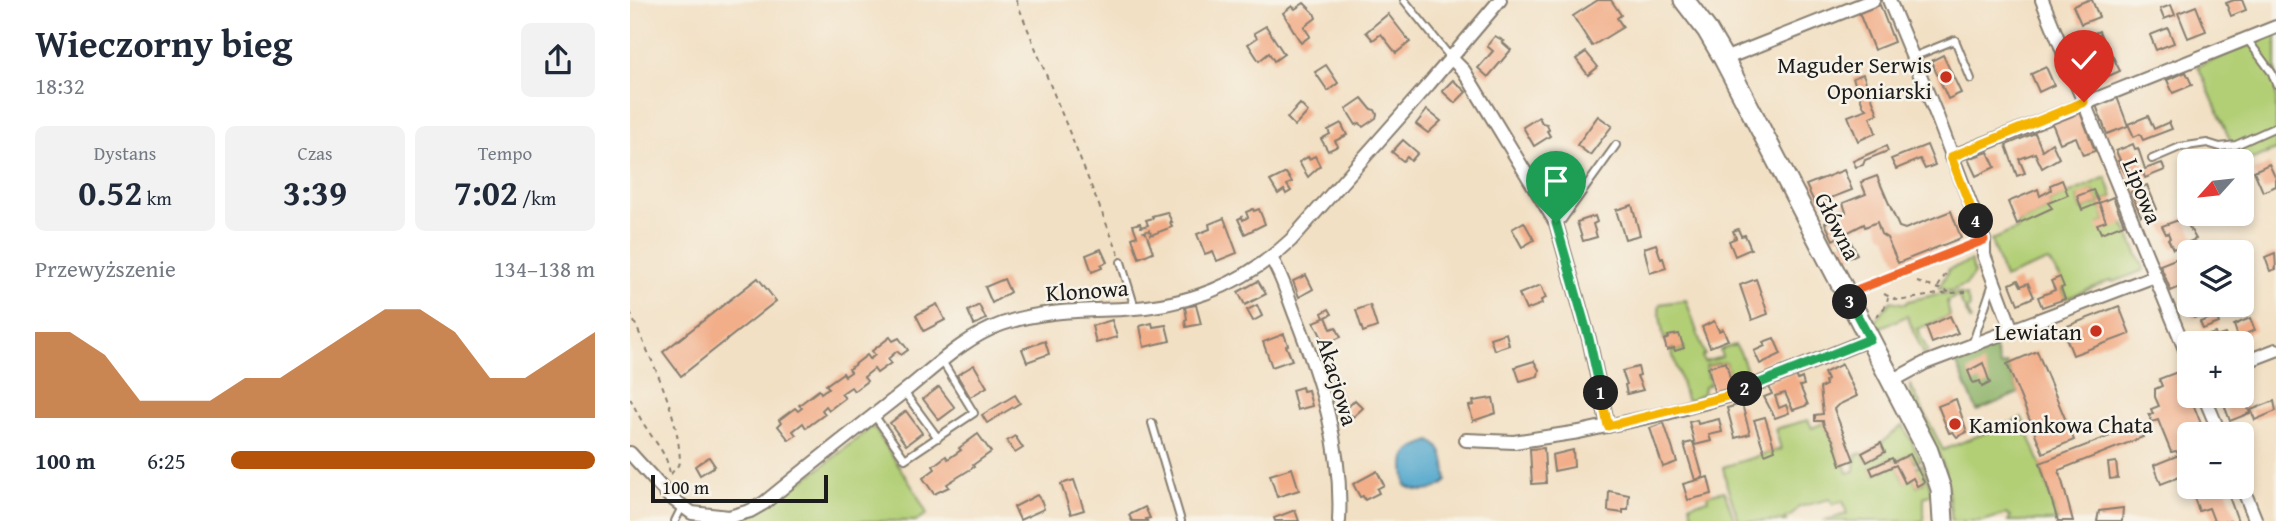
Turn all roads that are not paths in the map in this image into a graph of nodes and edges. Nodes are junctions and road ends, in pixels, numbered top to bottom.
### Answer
1 (1404, 0) edge
2 (1500, 0) edge
3 (1684, 0) edge
4 (1873, 0) edge
5 (1889, 0) edge
6 (2042, 0) edge
7 (2276, 27) edge
8 (2247, 39) junction
9 (1913, 57) junction
10 (1451, 58) junction
11 (1724, 59) junction
12 (1971, 79) dead end
13 (2276, 84) edge
14 (2084, 102) junction
15 (2276, 127) edge
16 (1616, 145) dead end
17 (1951, 157) junction
18 (2152, 159) dead end
19 (1556, 223) junction
20 (1984, 240) junction
21 (1271, 258) junction
22 (1121, 262) road end
23 (2155, 276) junction
24 (1993, 281) junction
25 (1846, 295) junction
26 (1135, 308) junction
27 (1871, 329) junction
28 (2012, 330) junction
29 (2178, 331) edge
30 (1972, 345) junction
31 (2276, 349) edge
32 (2254, 358) edge
33 (942, 361) junction
34 (1892, 381) junction
35 (904, 392) junction
36 (874, 415) junction
37 (1152, 423) dead end
38 (1608, 426) junction
39 (938, 438) junction
40 (1466, 440) dead end
41 (634, 456) edge
42 (2247, 499) edge
43 (682, 507) junction
44 (674, 521) edge
45 (1181, 521) edge
46 (1339, 521) edge
47 (1943, 521) edge
48 (2256, 521) edge

1 - 10 lane
2 - 10 street, Klonowa
3 - 11 main road, Główna
4 - 11 street
5 - 9 street
6 - 14 street, Lipowa
7 - 8 street
8 - 13 lane
8 - 14 street
9 - 12 lane
9 - 17 street
10 - 19 street
10 - 21 street, Klonowa
11 - 25 main road, Główna
14 - 17 street
14 - 23 street, Lipowa
15 - 18 lane
16 - 19 lane
17 - 20 street
19 - 38 street
20 - 24 street
20 - 25 lane
21 - 26 street, Klonowa
21 - 46 street, Akacjowa
22 - 26 lane
23 - 28 street
23 - 29 street, Lipowa
24 - 28 street
24 - 30 lane
25 - 27 main road, Główna
26 - 33 street, Klonowa
27 - 34 main road, Główna
27 - 38 street
28 - 30 street
30 - 34 street
31 - 32 street
33 - 35 street, Klonowa
33 - 39 lane
34 - 47 main road, Główna
35 - 36 street, Klonowa
35 - 39 lane
36 - 39 lane
36 - 43 street, Klonowa
37 - 45 lane
38 - 40 street
41 - 43 street, Klonowa
42 - 48 street
43 - 44 lane

